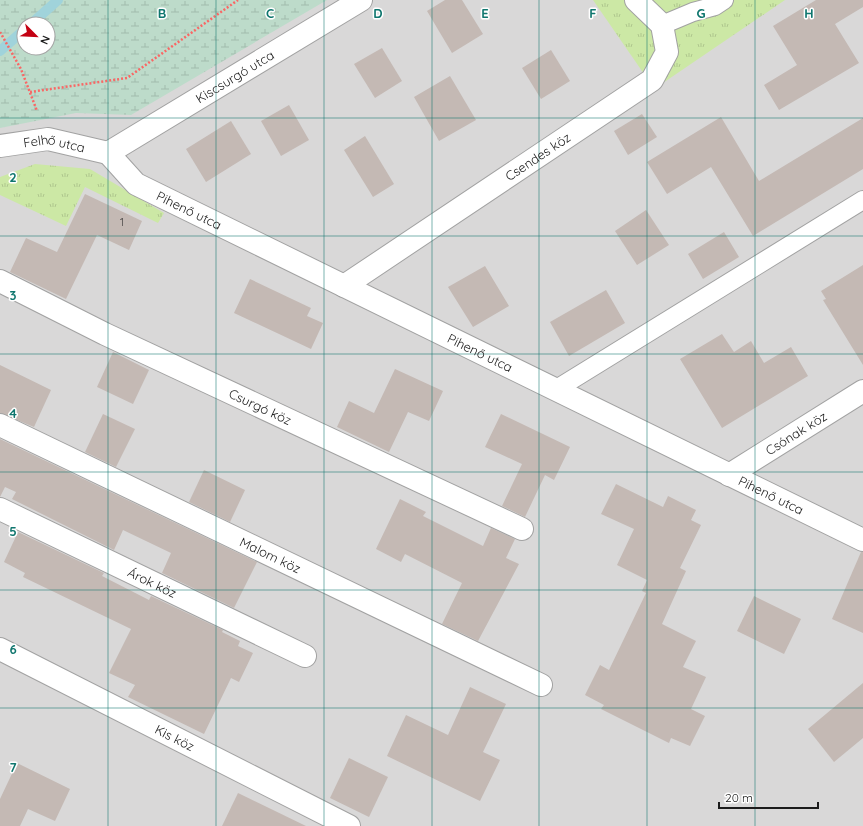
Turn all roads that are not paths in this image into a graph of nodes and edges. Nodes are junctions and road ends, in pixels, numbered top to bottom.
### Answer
1 (361, 0) edge
2 (636, 0) edge
3 (724, 0) edge
4 (662, 25) junction
5 (0, 146) edge
6 (108, 153) junction
7 (863, 200) edge
8 (0, 281) edge
9 (344, 286) junction
10 (555, 390) junction
11 (863, 391) edge
12 (0, 425) edge
13 (729, 475) junction
14 (0, 509) edge
15 (522, 529) dead end
16 (863, 540) edge
17 (0, 649) edge
18 (305, 656) dead end
19 (541, 685) dead end
20 (349, 826) edge

1 - 6 street, Kiscsurgó utca
2 - 4 street
3 - 4 lane
4 - 9 street, Csendes köz
5 - 6 street, Felhő utca
6 - 9 street, Pihenő utca
7 - 10 lane
8 - 15 street, Csurgó köz
9 - 10 street, Pihenő utca
10 - 13 street, Pihenő utca
11 - 13 street, Csónak köz
12 - 19 street, Malom köz
13 - 16 street, Pihenő utca
14 - 18 street, Árok köz
17 - 20 street, Kis köz

